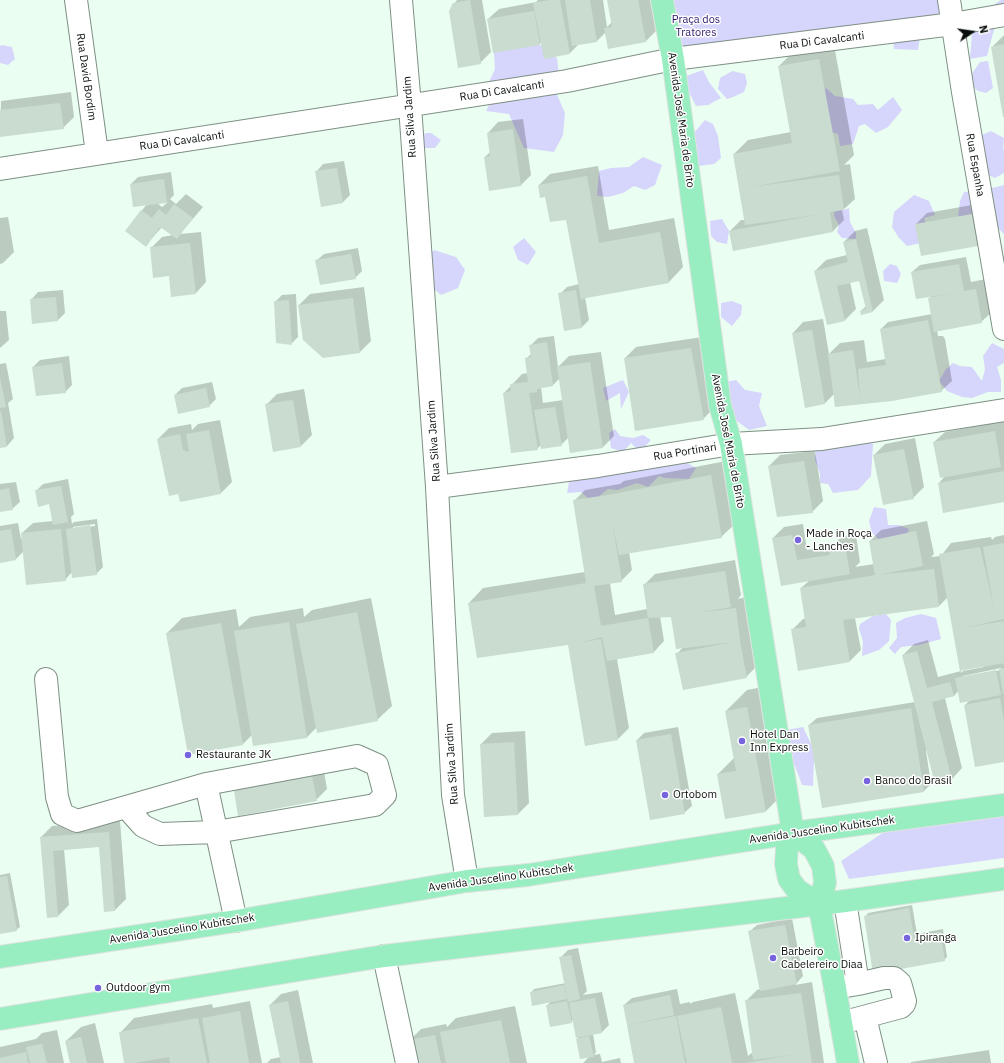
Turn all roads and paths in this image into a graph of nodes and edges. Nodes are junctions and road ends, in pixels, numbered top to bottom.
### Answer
1 (76, 0) edge
2 (401, 0) edge
3 (662, 0) edge
4 (949, 0) edge
5 (1004, 15) edge
6 (953, 24) junction
7 (673, 59) junction
8 (410, 106) junction
9 (97, 153) junction
10 (0, 169) edge
11 (1004, 329) edge
12 (1004, 410) edge
13 (731, 444) junction
14 (437, 487) junction
15 (46, 679) dead end
16 (206, 784) junction
17 (1004, 805) edge
18 (126, 807) junction
19 (216, 832) junction
20 (793, 833) junction
21 (1004, 879) edge
22 (467, 881) junction
23 (845, 901) junction
24 (819, 904) junction
25 (236, 921) junction
26 (384, 956) junction
27 (0, 957) edge
28 (858, 984) junction
29 (835, 988) junction
30 (865, 1017) junction
31 (0, 1019) edge
32 (841, 1023) junction
33 (407, 1063) edge
34 (848, 1063) edge
35 (876, 1063) edge

1 - 9 street, Rua David Bordim
2 - 8 street, Rua Silva Jardim
3 - 7 main road, Avenida José Maria de Brito
4 - 6 street, Rua Espanha
5 - 6 street, Rua Di Cavalcanti
6 - 7 street, Rua Di Cavalcanti
6 - 11 street, Rua Espanha
7 - 8 street, Rua Di Cavalcanti
7 - 13 main road, Avenida José Maria de Brito
8 - 9 street, Rua Di Cavalcanti
8 - 14 street, Rua Silva Jardim
9 - 10 street, Rua Di Cavalcanti
12 - 13 street, Rua Portinari
13 - 14 street, Rua Portinari
13 - 20 main road, Avenida José Maria de Brito
14 - 22 street, Rua Silva Jardim
15 - 18 street
16 - 18 street
16 - 19 street
16 - 19 street
17 - 20 main road, Avenida Juscelino Kubitschek
18 - 19 street
19 - 25 street
20 - 22 main road, Avenida Juscelino Kubitschek
20 - 24 main road
20 - 24 main road
21 - 23 main road
22 - 25 main road, Avenida Juscelino Kubitschek
23 - 24 main road
23 - 28 street
24 - 26 main road
24 - 29 main road
25 - 27 main road, Avenida Juscelino Kubitschek
26 - 31 main road
26 - 33 street
28 - 29 street
28 - 30 street
29 - 32 main road
30 - 32 street
30 - 35 street
32 - 34 main road

